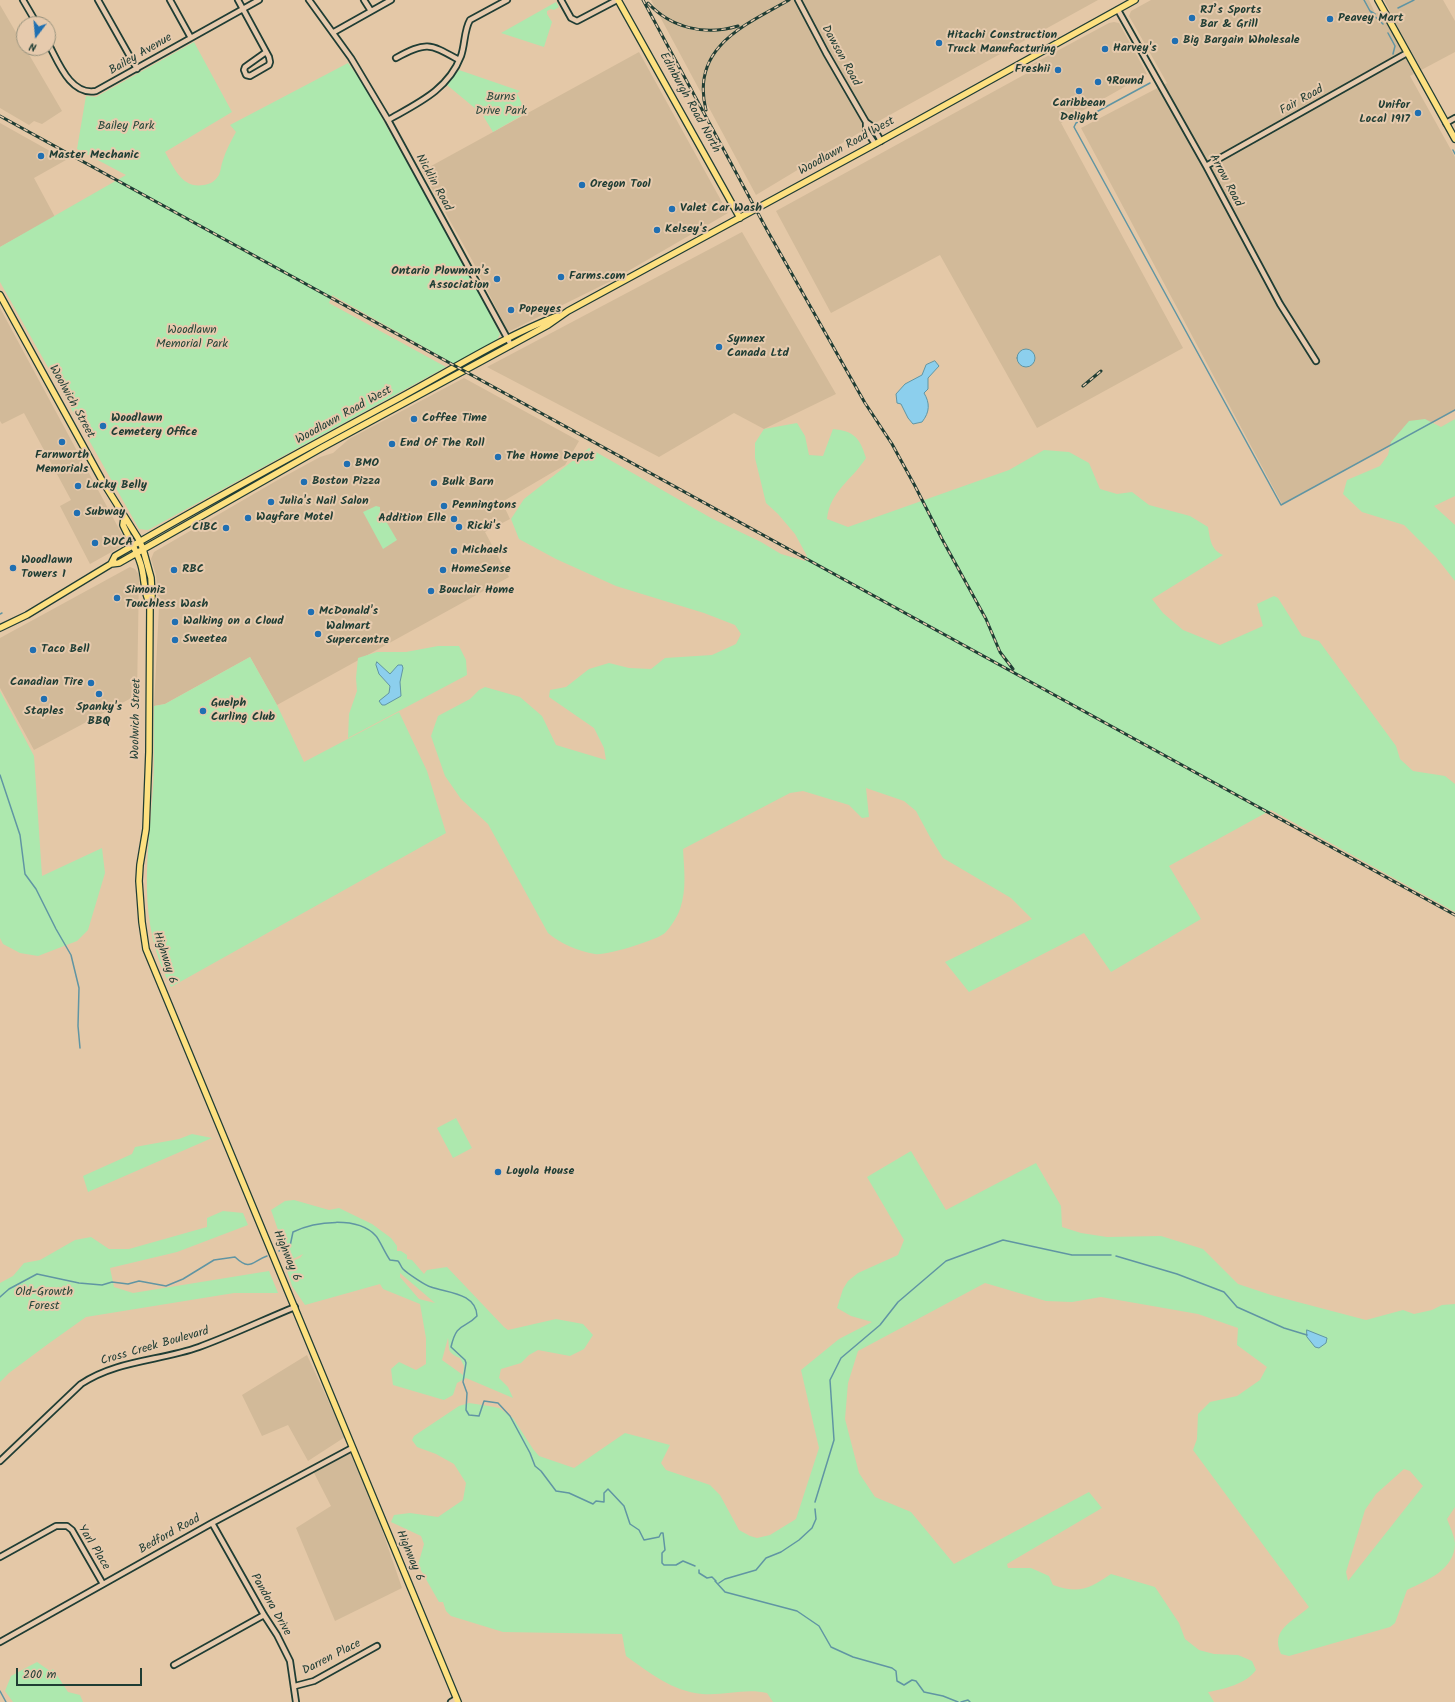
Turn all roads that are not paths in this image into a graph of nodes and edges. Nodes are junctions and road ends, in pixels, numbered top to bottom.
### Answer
1 (24, 0) edge
2 (98, 0) edge
3 (170, 0) edge
4 (238, 0) edge
5 (259, 0) edge
6 (309, 0) edge
7 (364, 0) edge
8 (391, 0) edge
9 (507, 0) edge
10 (561, 0) edge
11 (617, 0) edge
12 (798, 0) edge
13 (1135, 0) edge
14 (1378, 0) edge
15 (243, 9) junction
16 (1118, 10) junction
17 (370, 11) junction
18 (33, 16) edge
19 (334, 32) junction
20 (191, 38) junction
21 (266, 52) junction
22 (1407, 53) junction
23 (55, 56) edge
24 (396, 58) dead end
25 (459, 60) junction
26 (137, 69) junction
27 (1455, 118) edge
28 (388, 120) junction
29 (866, 122) junction
30 (1446, 123) junction
31 (1455, 139) edge
32 (881, 141) junction
33 (875, 144) junction
34 (1206, 166) junction
35 (740, 218) junction
36 (0, 295) edge
37 (568, 312) junction
38 (507, 339) junction
39 (511, 345) junction
40 (1316, 362) dead end
41 (124, 518) junction
42 (140, 542) junction
43 (133, 546) junction
44 (143, 549) junction
45 (136, 553) junction
46 (112, 564) junction
47 (150, 604) junction
48 (0, 628) edge
49 (145, 810) joint
50 (295, 1307) junction
51 (352, 1448) junction
52 (0, 1461) edge
53 (212, 1523) junction
54 (0, 1557) edge
55 (103, 1584) junction
56 (264, 1615) junction
57 (0, 1642) edge
58 (377, 1646) dead end
59 (174, 1665) dead end
60 (295, 1686) junction
61 (457, 1700) edge
62 (296, 1702) edge
63 (451, 1702) edge

1 - 18 street
2 - 26 street
3 - 20 street
4 - 15 street
5 - 15 street, Bailey Avenue
6 - 19 street, Nicklin Road
7 - 17 street
8 - 17 street
9 - 25 street
10 - 11 street
11 - 35 main road, Edinburgh Road North
12 - 29 street, Dawson Road
13 - 16 main road, Woodlawn Road West
14 - 22 main road
15 - 20 street, Bailey Avenue
15 - 21 street
16 - 32 main road, Woodlawn Road West
16 - 34 street, Arrow Road
17 - 19 street
19 - 28 street, Nicklin Road
20 - 26 street, Bailey Avenue
21 - 21 street
22 - 30 main road
22 - 34 street, Fair Road
23 - 26 street, Bailey Avenue
24 - 25 street
25 - 28 street
27 - 30 street
28 - 38 street, Nicklin Road
29 - 32 street, Dawson Road
29 - 33 street, Dawson Road
30 - 31 main road
32 - 33 main road, Woodlawn Road West
33 - 35 main road, Woodlawn Road West
34 - 40 street, Arrow Road
35 - 37 main road, Woodlawn Road West
36 - 41 main road, Woolwich Street
37 - 38 main road, Woodlawn Road West
37 - 39 main road, Woodlawn Road West
38 - 39 street, Nicklin Road
38 - 42 main road, Woodlawn Road West
39 - 44 main road, Woodlawn Road West
41 - 42 main road, Woolwich Street
41 - 43 main road, Woolwich Street
42 - 43 main road, Woodlawn Road West
42 - 44 main road, Woolwich Street
43 - 45 main road, Woolwich Street
43 - 46 main road, Woodlawn Road West
44 - 45 main road, Woodlawn Road West
44 - 47 main road, Woolwich Street
45 - 46 main road, Woodlawn Road West
45 - 47 main road, Woolwich Street
46 - 48 main road
47 - 49 main road, Woolwich Street
49 - 50 main road, Highway 6
50 - 51 main road, Highway 6
50 - 52 street, Cross Creek Boulevard
51 - 53 street, Bedford Road
51 - 61 main road, Highway 6
53 - 55 street, Bedford Road
53 - 56 street, Pandora Drive
54 - 55 street, Yarl Place
55 - 57 street, Bedford Road
56 - 59 street
56 - 60 street, Pandora Drive
58 - 60 street, Darren Place
60 - 62 street, Pandora Drive
61 - 63 street

